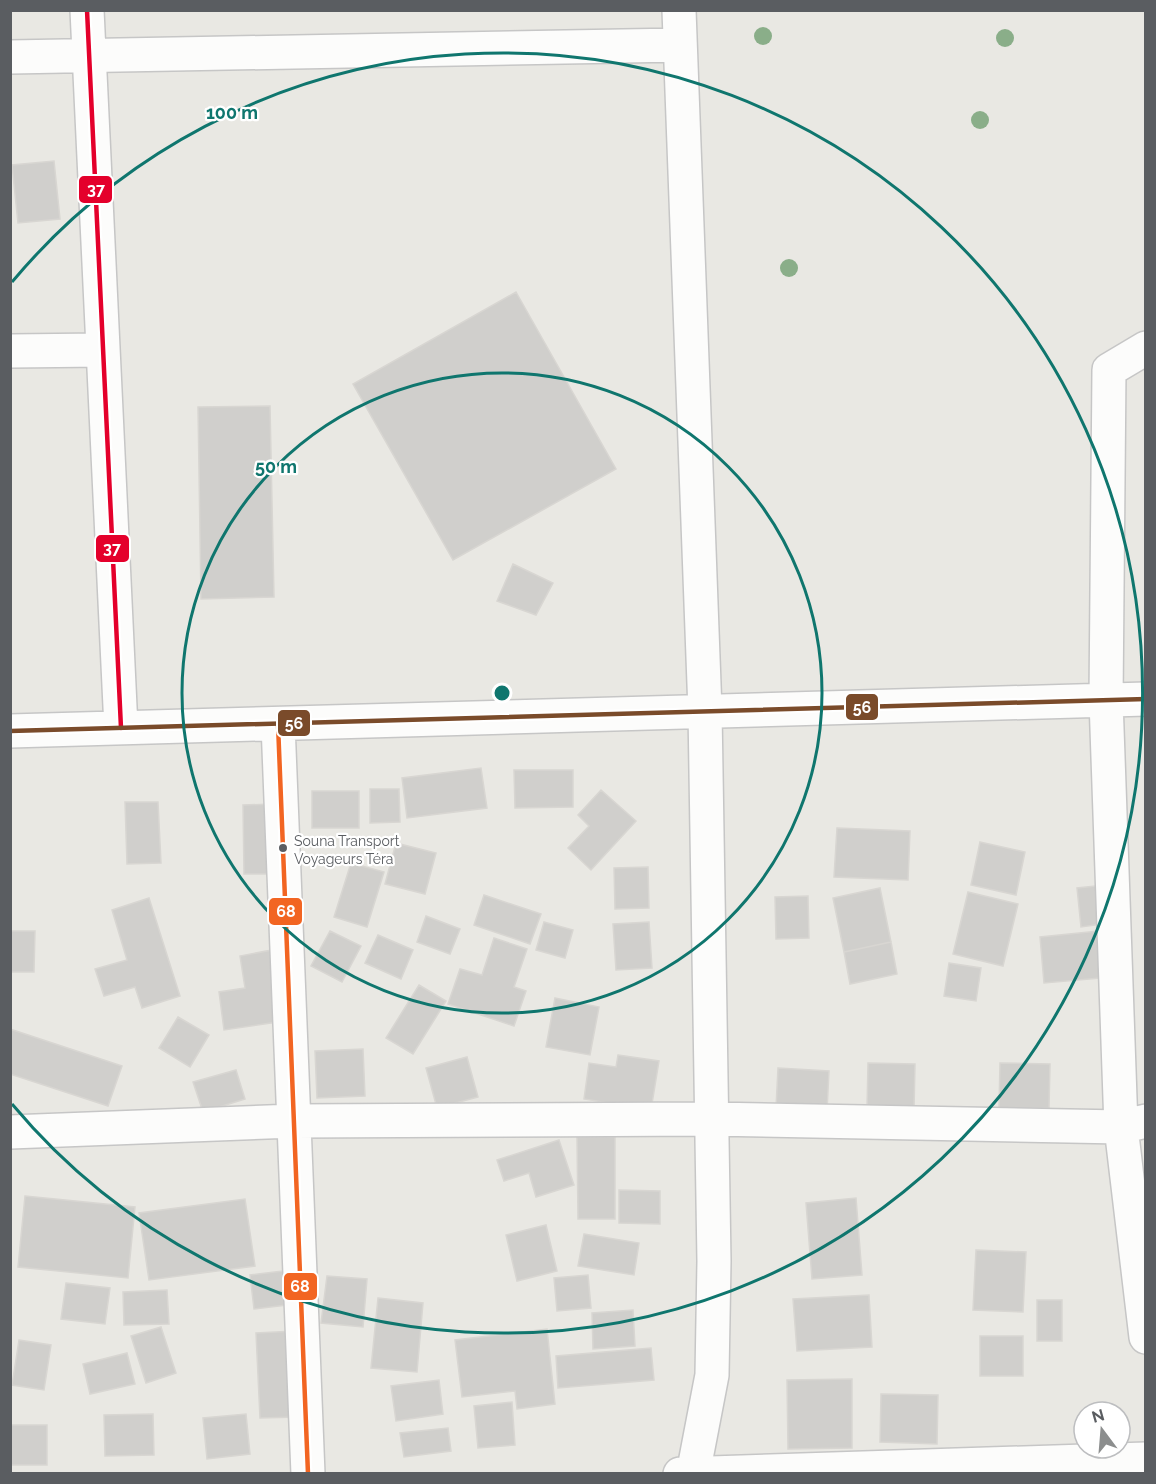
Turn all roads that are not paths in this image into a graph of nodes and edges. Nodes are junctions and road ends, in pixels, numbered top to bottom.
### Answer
1 (87, 10) edge
2 (679, 10) edge
3 (680, 45) junction
4 (89, 56) junction
5 (10, 57) edge
6 (1146, 348) edge
7 (103, 350) junction
8 (10, 351) edge
9 (1146, 699) edge
10 (1106, 700) junction
11 (705, 711) junction
12 (278, 724) junction
13 (121, 728) junction
14 (10, 731) edge
15 (711, 1119) junction
16 (294, 1121) junction
17 (1133, 1124) edge
18 (10, 1132) edge
19 (1146, 1337) edge
20 (1146, 1459) edge
21 (308, 1473) edge
22 (680, 1473) edge
23 (693, 1473) edge

1 - 4 street
2 - 3 street
3 - 4 street
3 - 11 street
4 - 5 street
4 - 7 street
6 - 10 street
7 - 8 street
7 - 13 street
9 - 10 street
10 - 11 street
10 - 17 street
11 - 12 street
11 - 15 street
12 - 13 street
12 - 16 street
13 - 14 street
15 - 16 street
15 - 17 street
15 - 23 street
16 - 18 street
16 - 21 street
17 - 19 street
20 - 23 street
22 - 23 street

